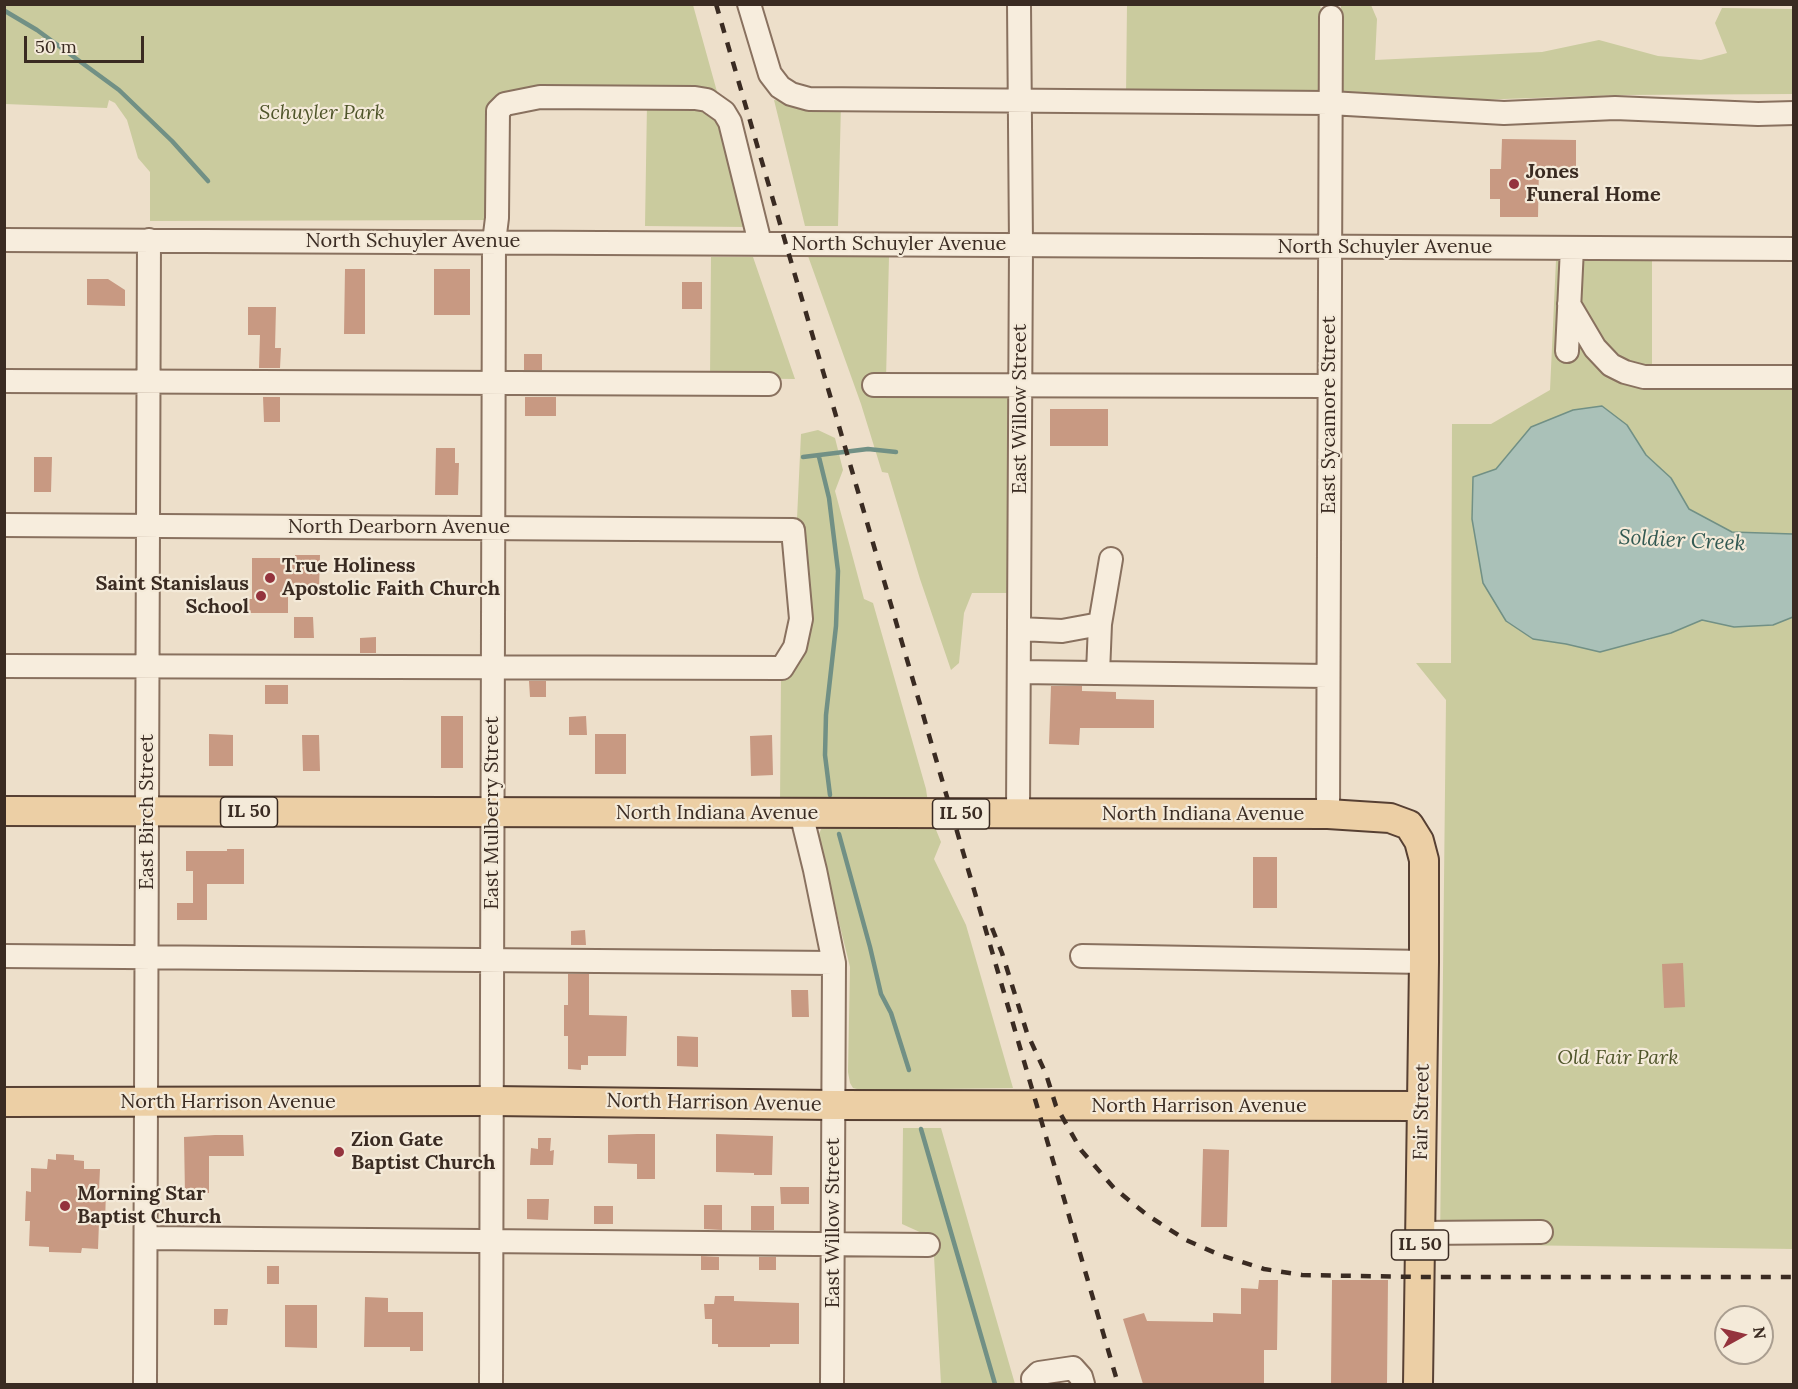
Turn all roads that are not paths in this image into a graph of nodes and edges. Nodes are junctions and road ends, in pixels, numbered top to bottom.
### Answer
1 (749, 4) edge
2 (1019, 4) edge
3 (1331, 17) dead end
4 (1019, 101) junction
5 (1330, 104) junction
6 (1794, 113) edge
7 (4, 240) edge
8 (149, 240) junction
9 (494, 242) junction
10 (760, 243) junction
11 (1020, 245) junction
12 (1330, 246) junction
13 (1572, 248) junction
14 (1794, 249) edge
15 (1569, 304) junction
16 (1567, 351) dead end
17 (1794, 377) edge
18 (4, 381) edge
19 (148, 381) junction
20 (494, 383) junction
21 (769, 384) dead end
22 (874, 385) dead end
23 (1020, 385) junction
24 (1329, 386) junction
25 (4, 525) edge
26 (148, 526) junction
27 (493, 528) junction
28 (1111, 559) dead end
29 (1100, 624) junction
30 (1019, 629) junction
31 (4, 666) edge
32 (147, 666) junction
33 (493, 667) junction
34 (1018, 672) junction
35 (1098, 673) junction
36 (1328, 676) junction
37 (4, 811) edge
38 (147, 811) junction
39 (493, 812) junction
40 (801, 813) junction
41 (1018, 814) junction
42 (1328, 814) junction
43 (1419, 841) joint
44 (4, 956) edge
45 (1082, 956) dead end
46 (147, 957) junction
47 (492, 960) junction
48 (1424, 962) junction
49 (834, 963) junction
50 (492, 1101) junction
51 (4, 1102) edge
52 (146, 1102) junction
53 (833, 1105) junction
54 (1422, 1106) junction
55 (1541, 1232) dead end
56 (1420, 1233) junction
57 (146, 1238) junction
58 (491, 1241) junction
59 (833, 1244) junction
60 (928, 1245) dead end
61 (145, 1384) edge
62 (491, 1384) edge
63 (832, 1384) edge
64 (1034, 1384) edge
65 (1083, 1384) edge
66 (1418, 1384) edge

1 - 4 street
2 - 4 street, East Willow Street
3 - 5 street, East Sycamore Street
4 - 5 street
4 - 11 street, East Willow Street
5 - 6 street
5 - 12 street, East Sycamore Street
7 - 8 street, North Schuyler Avenue
8 - 9 street, North Schuyler Avenue
8 - 19 street, East Birch Street
9 - 10 street, North Schuyler Avenue
9 - 10 street, East Mulberry Street
9 - 20 street, East Mulberry Street
10 - 11 street, North Schuyler Avenue
11 - 12 street, North Schuyler Avenue
11 - 23 street, East Willow Street
12 - 13 street, North Schuyler Avenue
12 - 24 street, East Sycamore Street
13 - 14 street, North Schuyler Avenue
13 - 15 street
15 - 16 street
15 - 17 street
18 - 19 street
19 - 20 street
19 - 26 street, East Birch Street
20 - 21 street
20 - 27 street, East Mulberry Street
22 - 23 street
23 - 24 street
23 - 30 street, East Willow Street
24 - 36 street, East Sycamore Street
25 - 26 street, North Dearborn Avenue
26 - 27 street, North Dearborn Avenue
26 - 32 street, East Birch Street
27 - 33 street, East Mulberry Street
27 - 33 street, North Dearborn Avenue
28 - 29 street
29 - 30 street
29 - 35 street
30 - 34 street, East Willow Street
31 - 32 street
32 - 33 street
32 - 38 street, East Birch Street
33 - 39 street, East Mulberry Street
34 - 35 street
34 - 41 street, East Willow Street
35 - 36 street
36 - 42 street, East Sycamore Street
37 - 38 main road, North Indiana Avenue / IL 50
38 - 39 main road, North Indiana Avenue / IL 50
38 - 46 street, East Birch Street
39 - 40 main road, North Indiana Avenue / IL 50
39 - 47 street, East Mulberry Street
40 - 41 main road, North Indiana Avenue / IL 50
40 - 49 street, East Willow Street
41 - 42 main road, North Indiana Avenue / IL 50
42 - 43 main road, North Indiana Avenue / IL 50
43 - 48 main road, Fair Street / IL 50
44 - 46 street
45 - 48 street
46 - 47 street
46 - 52 street, East Birch Street
47 - 49 street
47 - 50 street, East Mulberry Street
48 - 54 main road, Fair Street / IL 50
49 - 53 street, East Willow Street
50 - 52 main road, North Harrison Avenue
50 - 53 main road, North Harrison Avenue
50 - 58 street, East Mulberry Street
51 - 52 main road, North Harrison Avenue
52 - 57 street, East Birch Street
53 - 54 main road, North Harrison Avenue
53 - 59 street, East Willow Street
54 - 56 main road, Fair Street / IL 50
55 - 56 street
56 - 66 main road, Fair Street / IL 50
57 - 58 street
57 - 61 street, East Birch Street
58 - 59 street
58 - 62 street, East Mulberry Street
59 - 60 street
59 - 63 street, East Willow Street
64 - 65 street

